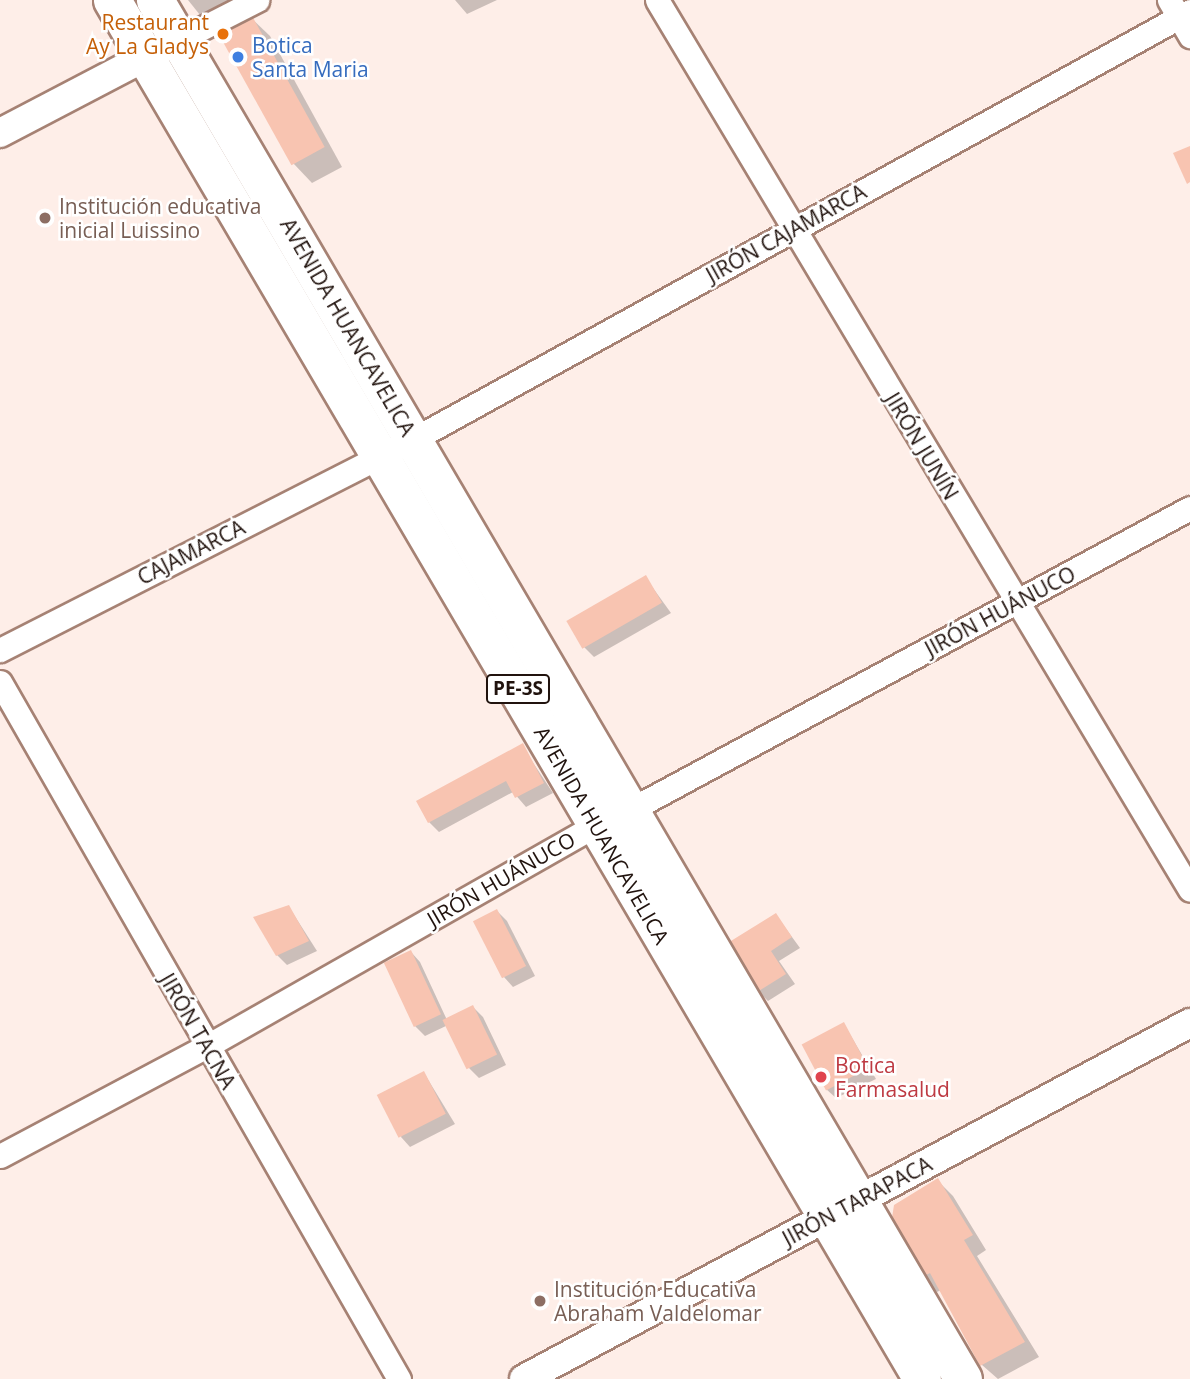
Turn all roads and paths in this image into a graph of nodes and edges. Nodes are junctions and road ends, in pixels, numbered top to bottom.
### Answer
1 (112, 0) edge
2 (155, 0) edge
3 (257, 0) edge
4 (657, 0) edge
5 (1182, 16) edge
6 (179, 40) junction
7 (145, 56) junction
8 (0, 133) edge
9 (791, 230) junction
10 (398, 447) junction
11 (1190, 509) edge
12 (1016, 602) junction
13 (0, 650) edge
14 (0, 682) edge
15 (630, 810) junction
16 (597, 824) junction
17 (1190, 890) edge
18 (1190, 1023) edge
19 (207, 1046) junction
20 (0, 1156) edge
21 (859, 1201) junction
22 (827, 1217) junction
23 (399, 1379) edge
24 (524, 1379) edge
25 (922, 1379) edge
26 (963, 1379) edge

1 - 7 highway, AVENIDA HUANCAVELICA / PE-3S
2 - 6 highway, AVENIDA HUANCAVELICA / PE-3S
3 - 6 street
4 - 9 street, JIRÓN JUNÍN
5 - 9 street, JIRÓN CAJAMARCA
6 - 7 street
6 - 10 highway, AVENIDA HUANCAVELICA / PE-3S
7 - 8 street
7 - 10 highway, AVENIDA HUANCAVELICA / PE-3S
9 - 10 street, JIRÓN CAJAMARCA
9 - 12 street, JIRÓN JUNÍN
10 - 13 street, CAJAMARCA
10 - 15 highway, AVENIDA HUANCAVELICA / PE-3S
10 - 16 highway, AVENIDA HUANCAVELICA / PE-3S
11 - 12 street, JIRÓN HUÁNUCO
12 - 15 street, JIRÓN HUÁNUCO
12 - 17 street, JIRÓN JUNÍN
14 - 19 street, JIRÓN TACNA
15 - 16 street, JIRÓN HUÁNUCO
15 - 21 highway, AVENIDA HUANCAVELICA / PE-3S
16 - 19 street, JIRÓN HUÁNUCO
16 - 22 highway, AVENIDA HUANCAVELICA / PE-3S
18 - 21 street, JIRÓN TARAPACA
19 - 20 street, JIRÓN HUÁNUCO
19 - 23 street, JIRÓN TACNA
21 - 22 street, JIRÓN TARAPACA
21 - 26 highway, AVENIDA HUANCAVELICA / PE-3S
22 - 24 street, JIRÓN TARAPACA
22 - 25 highway, AVENIDA HUANCAVELICA / PE-3S

